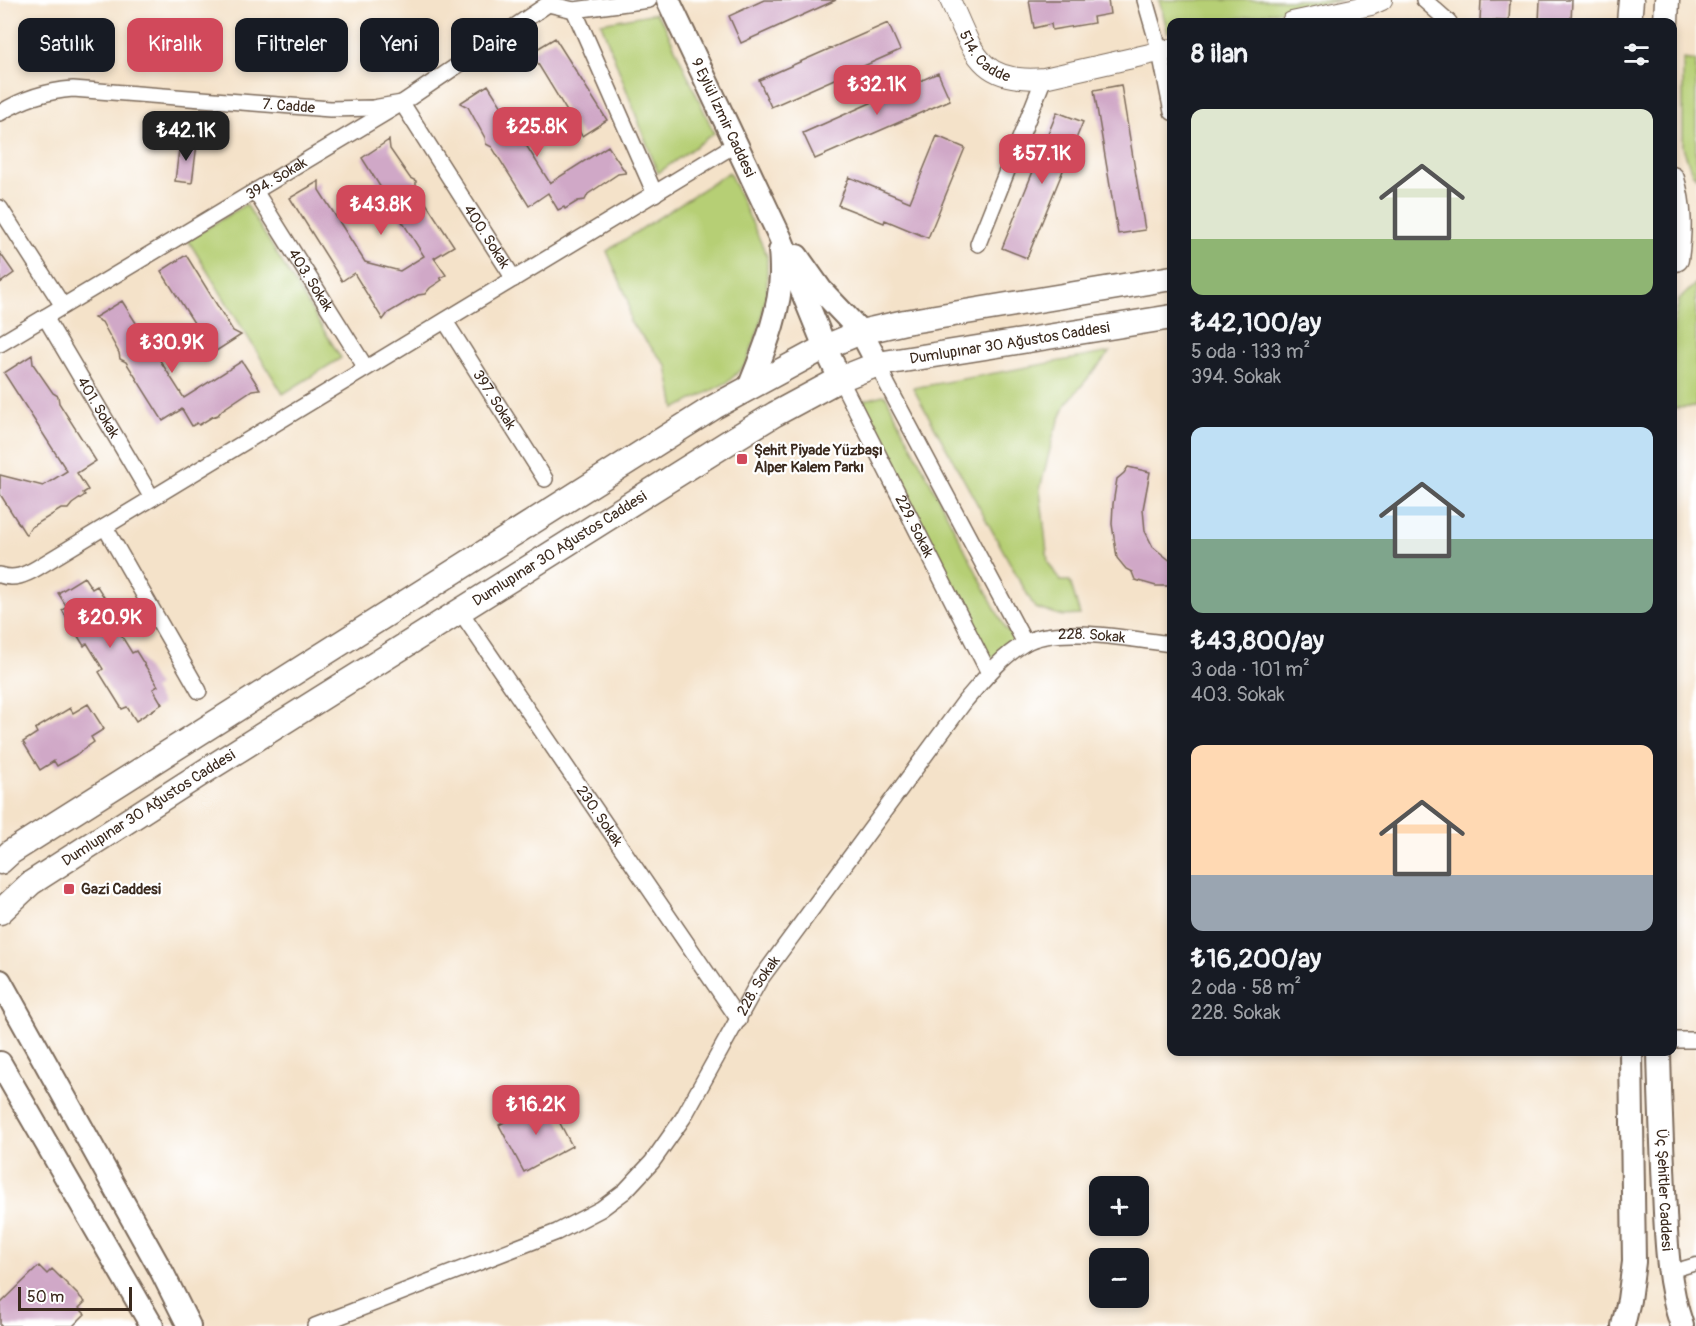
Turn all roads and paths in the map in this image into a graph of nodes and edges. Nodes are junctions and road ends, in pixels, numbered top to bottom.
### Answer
1 (649, 0) edge
2 (668, 0) edge
3 (950, 0) edge
4 (1145, 0) edge
5 (1381, 0) edge
6 (1424, 0) edge
7 (1631, 0) edge
8 (1667, 0) edge
9 (549, 2) edge
10 (573, 10) junction
11 (1325, 18) edge
12 (1444, 18) edge
13 (1629, 18) edge
14 (1666, 18) edge
15 (1166, 51) edge
16 (1044, 78) junction
17 (402, 103) junction
18 (0, 113) edge
19 (736, 144) junction
20 (255, 191) junction
21 (655, 194) junction
22 (1680, 194) edge
23 (0, 208) edge
24 (780, 237) junction
25 (978, 244) dead end
26 (1679, 260) edge
27 (514, 279) junction
28 (1167, 279) edge
29 (63, 306) junction
30 (45, 317) junction
31 (1167, 318) edge
32 (445, 321) junction
33 (861, 332) junction
34 (0, 344) edge
35 (825, 347) junction
36 (878, 364) junction
37 (366, 369) junction
38 (840, 379) junction
39 (749, 388) junction
40 (545, 479) dead end
41 (152, 498) junction
42 (105, 527) junction
43 (0, 575) edge
44 (460, 611) junction
45 (1024, 643) junction
46 (1167, 643) edge
47 (989, 674) junction
48 (199, 691) dead end
49 (0, 862) edge
50 (0, 912) edge
51 (0, 981) edge
52 (739, 1020) junction
53 (1677, 1040) edge
54 (1696, 1040) edge
55 (1631, 1056) edge
56 (1659, 1056) edge
57 (0, 1063) edge
58 (1696, 1264) edge
59 (1669, 1272) junction
60 (185, 1317) edge
61 (151, 1325) edge
62 (315, 1326) edge
63 (1623, 1326) edge
64 (1682, 1326) edge

1 - 10 street, 394. Sokak
2 - 19 main road, 9 Eylül İzmir Caddesi
3 - 16 street, 514. Cadde
4 - 15 street
5 - 11 street
6 - 12 street
7 - 13 main road
8 - 14 main road
9 - 10 street, 394. Sokak
9 - 17 street, 394. Sokak
10 - 21 street
15 - 16 street, 514. Cadde
16 - 25 street
17 - 18 street, 7. Cadde
17 - 20 street, 394. Sokak
17 - 27 street, 400. Sokak
19 - 21 street
19 - 24 main road, 9 Eylül İzmir Caddesi
20 - 29 street, 394. Sokak
20 - 37 street, 403. Sokak
21 - 27 street
22 - 26 main road
23 - 29 street
24 - 33 main road, 9 Eylül İzmir Caddesi
24 - 35 main road, 9 Eylül İzmir Caddesi
24 - 39 main road, 9 Eylül İzmir Caddesi
27 - 32 street
28 - 33 main road
29 - 30 street, 394. Sokak
30 - 34 street, 394. Sokak
30 - 41 street, 401. Sokak
31 - 36 main road, Dumlupınar 30 Ağustos Caddesi
32 - 37 street
32 - 40 street, 397. Sokak
33 - 35 main road
33 - 36 main road, 9 Eylül İzmir Caddesi
35 - 38 main road, 9 Eylül İzmir Caddesi
35 - 39 main road
36 - 38 main road, Dumlupınar 30 Ağustos Caddesi
36 - 45 street
37 - 41 street
38 - 44 main road, Dumlupınar 30 Ağustos Caddesi
38 - 47 street, 229. Sokak
39 - 49 main road
41 - 42 street
42 - 43 street
42 - 48 street
44 - 50 main road, Dumlupınar 30 Ağustos Caddesi
44 - 52 street, 230. Sokak
45 - 46 street, 228. Sokak
45 - 47 street, 228. Sokak
47 - 52 street, 228. Sokak
51 - 60 main road
52 - 62 street, 228. Sokak
53 - 54 street
55 - 63 main road, Üç Şehitler Caddesi
56 - 59 main road, Üç Şehitler Caddesi
57 - 61 main road
58 - 59 street
59 - 64 main road, Üç Şehitler Caddesi
60 - 61 main road

